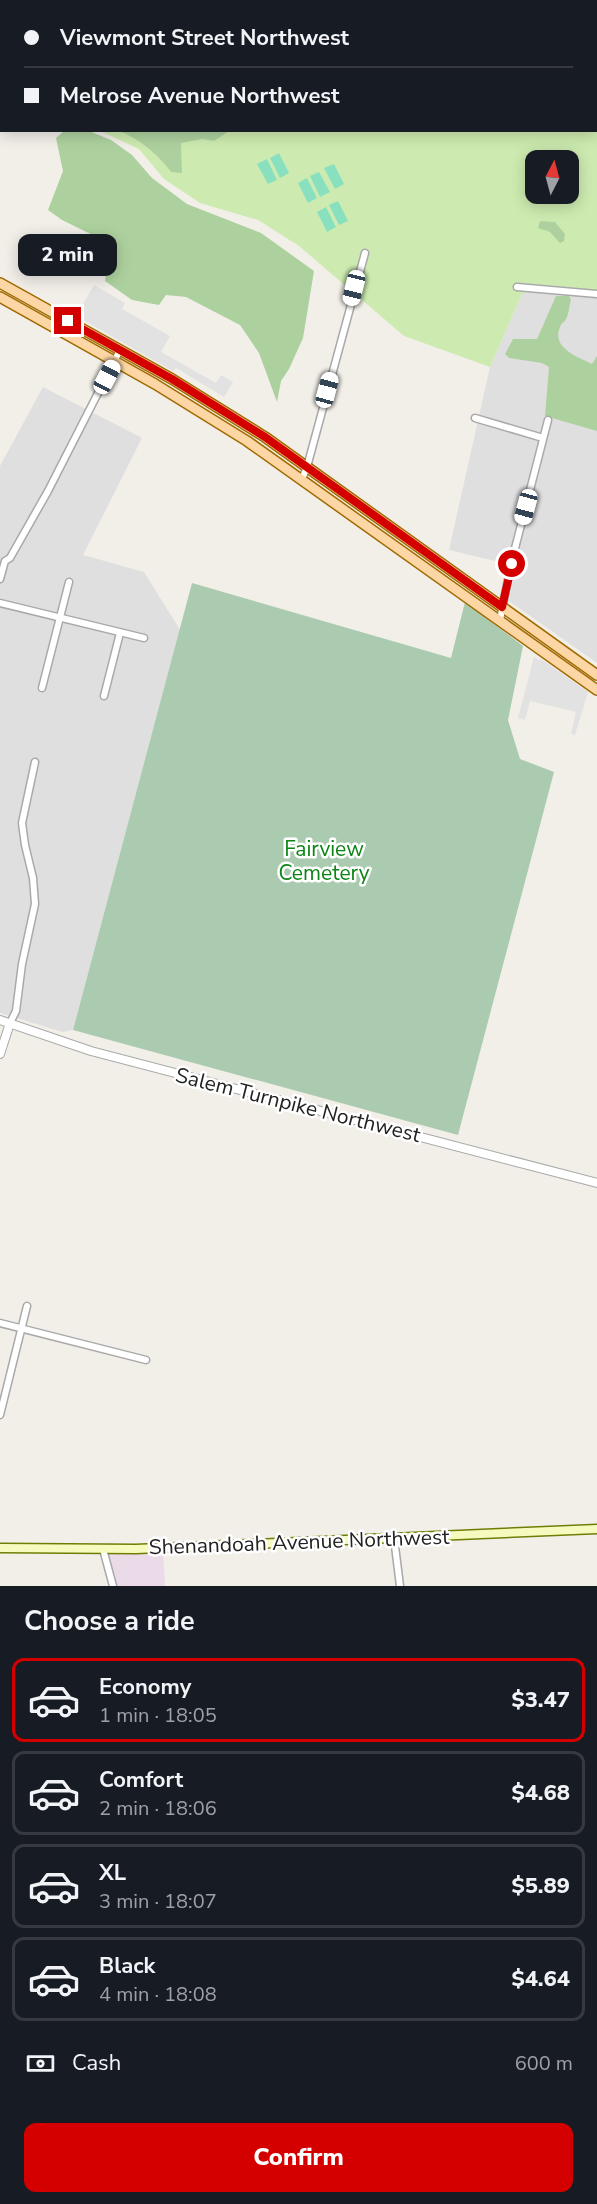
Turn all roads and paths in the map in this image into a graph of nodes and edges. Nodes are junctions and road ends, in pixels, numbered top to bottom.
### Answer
1 (365, 253) dead end
2 (0, 283) edge
3 (517, 287) dead end
4 (597, 294) edge
5 (0, 297) edge
6 (120, 350) junction
7 (115, 362) junction
8 (476, 418) dead end
9 (548, 420) dead end
10 (543, 438) junction
11 (308, 467) junction
12 (302, 479) junction
13 (2, 561) edge
14 (0, 579) edge
15 (69, 582) dead end
16 (0, 603) edge
17 (502, 607) junction
18 (60, 618) junction
19 (500, 621) junction
20 (120, 633) junction
21 (144, 638) dead end
22 (597, 673) edge
23 (42, 688) dead end
24 (594, 688) edge
25 (104, 696) dead end
26 (35, 762) dead end
27 (0, 1020) edge
28 (9, 1023) junction
29 (0, 1054) edge
30 (597, 1183) edge
31 (27, 1306) dead end
32 (0, 1323) edge
33 (22, 1328) junction
34 (146, 1360) dead end
35 (0, 1415) edge
36 (597, 1529) edge
37 (394, 1538) junction
38 (0, 1548) edge
39 (103, 1549) junction
40 (113, 1586) edge
41 (400, 1586) edge

1 - 11 street
2 - 6 main road
3 - 4 street
5 - 7 main road
6 - 7 street
6 - 11 main road
7 - 12 main road
7 - 13 street
8 - 10 street
9 - 10 street
10 - 17 street
11 - 12 street
11 - 17 main road
12 - 19 main road
13 - 14 street
15 - 18 street
16 - 18 street
17 - 19 street
17 - 22 main road
18 - 20 street
18 - 23 street
19 - 24 main road
20 - 21 street
20 - 25 street
22 - 24 street
26 - 28 street
27 - 28 street, Salem Turnpike Northwest
28 - 29 street
28 - 30 street, Salem Turnpike Northwest
31 - 33 street
32 - 33 street
33 - 34 street
33 - 35 street
36 - 37 main road, Shenandoah Avenue Northwest
37 - 39 main road, Shenandoah Avenue Northwest
37 - 41 street
38 - 39 main road, Shenandoah Avenue Northwest
39 - 40 street

